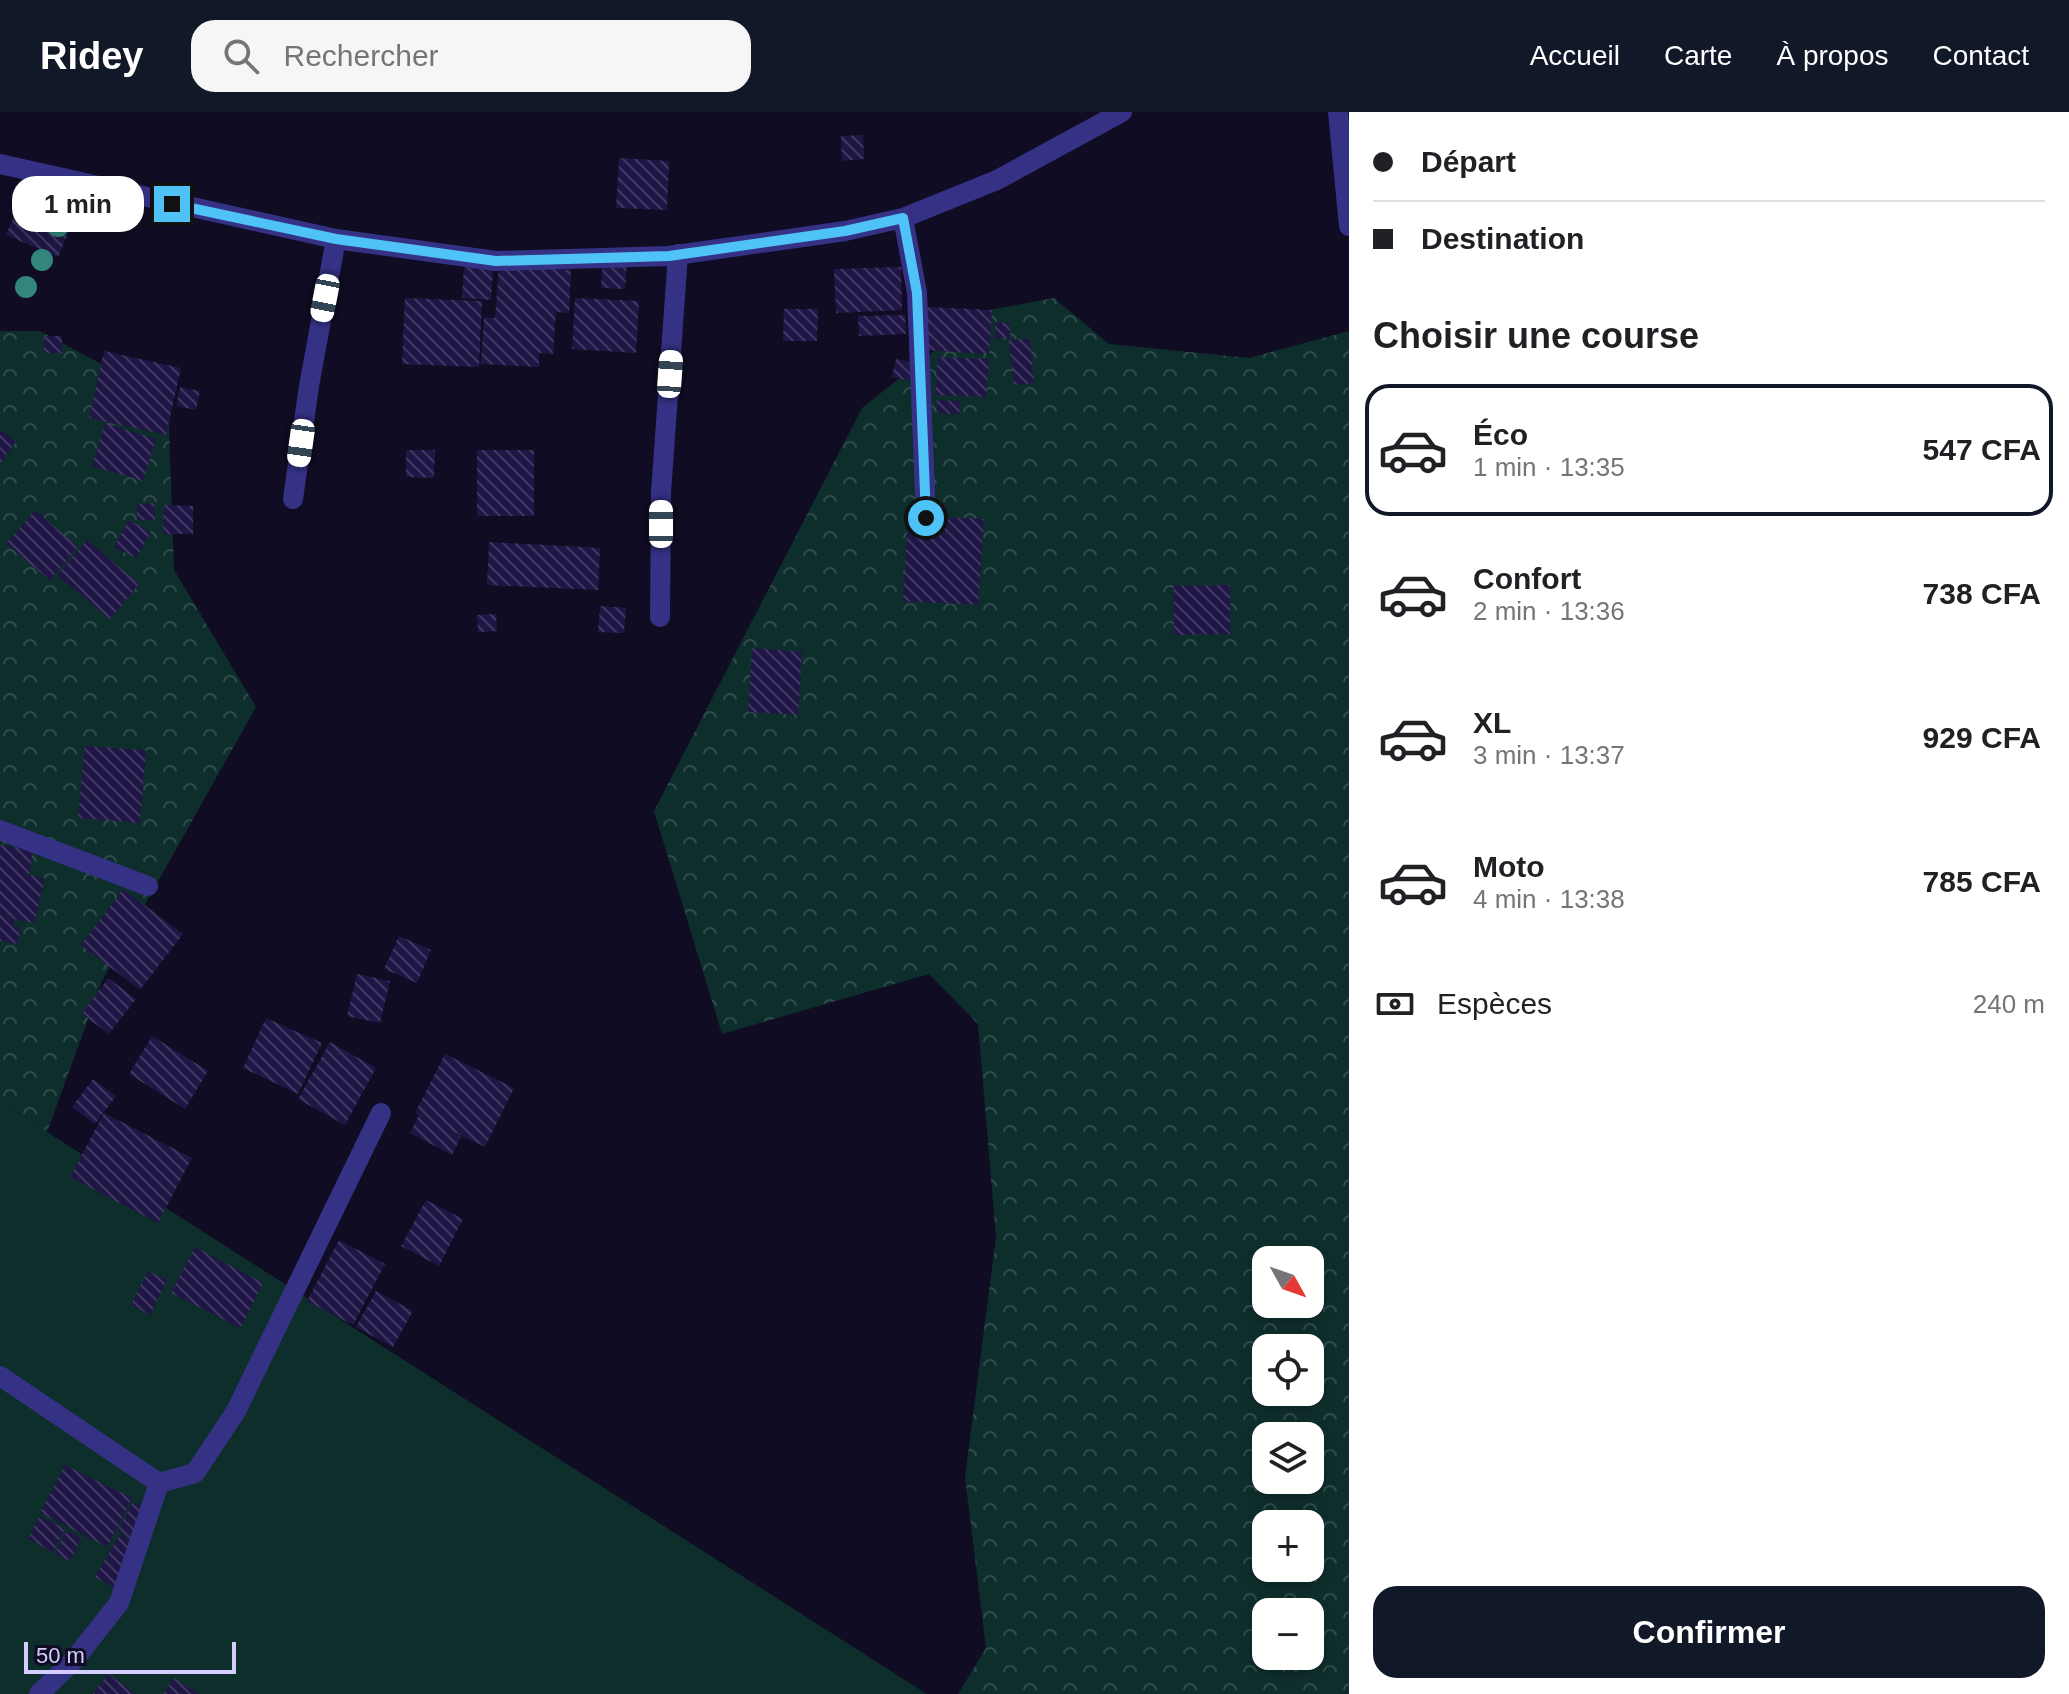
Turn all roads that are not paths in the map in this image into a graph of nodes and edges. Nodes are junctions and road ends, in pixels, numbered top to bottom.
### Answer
1 (1122, 112) edge
2 (1338, 112) edge
3 (0, 164) edge
4 (903, 218) junction
5 (1349, 226) edge
6 (336, 239) junction
7 (678, 254) junction
8 (293, 499) dead end
9 (926, 518) dead end
10 (660, 617) dead end
11 (0, 830) edge
12 (148, 886) dead end
13 (381, 1113) dead end
14 (0, 1376) edge
15 (159, 1483) junction
16 (39, 1694) edge

1 - 4 street
2 - 5 street
3 - 6 street
4 - 7 street
4 - 9 street
6 - 7 street
6 - 8 street
7 - 10 street
11 - 12 street
13 - 15 street
14 - 15 street
15 - 16 street

